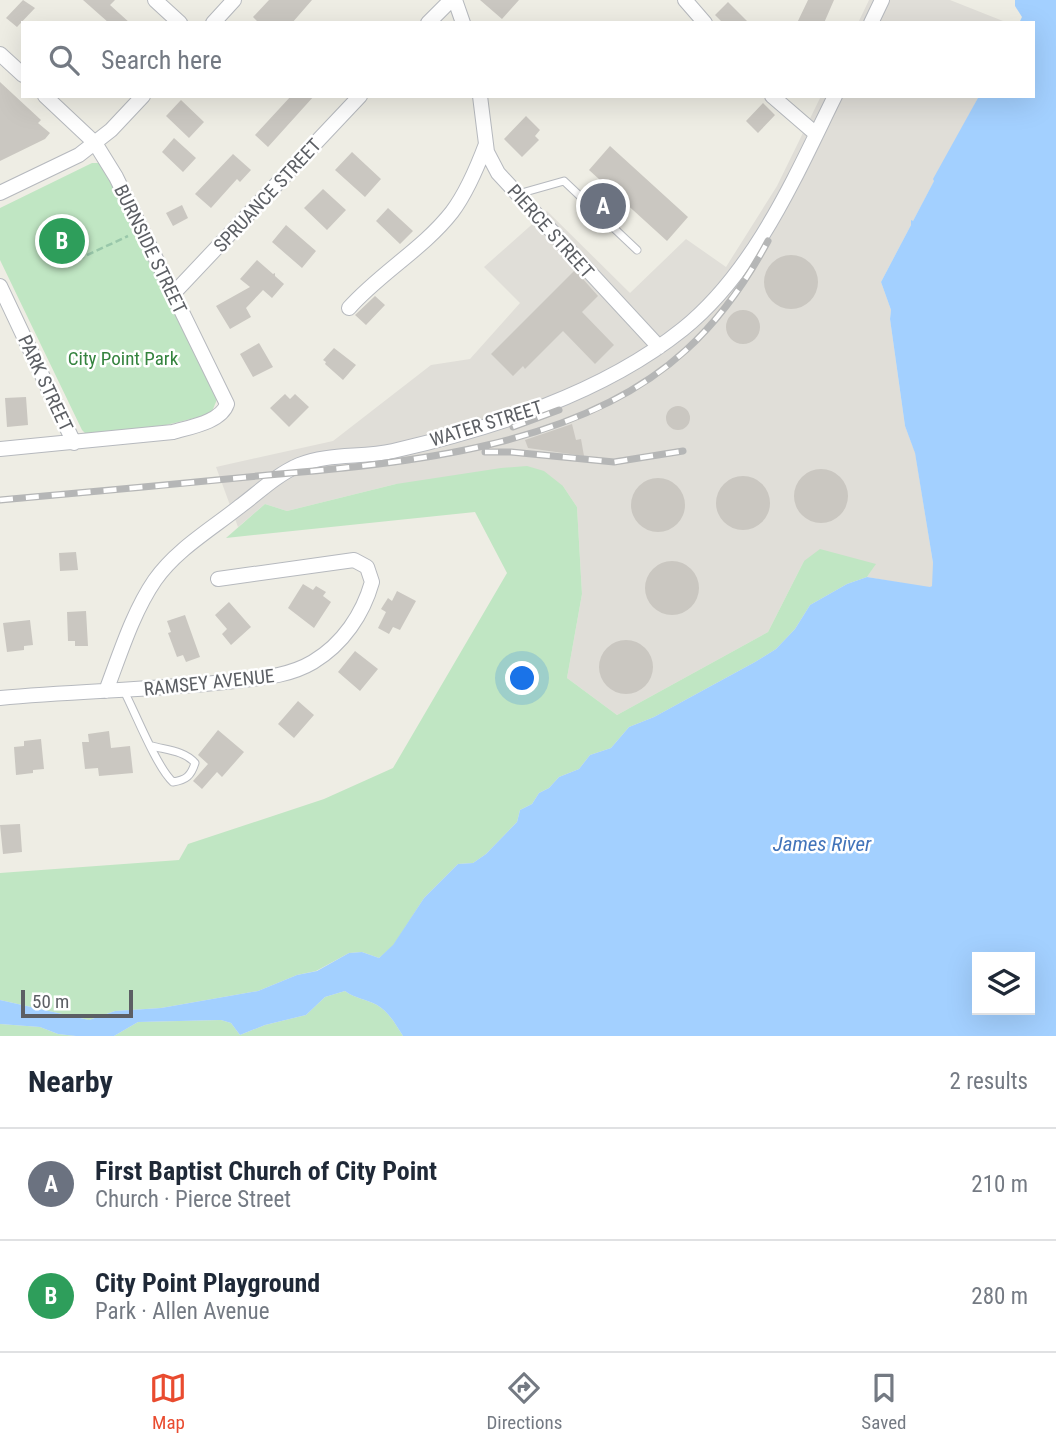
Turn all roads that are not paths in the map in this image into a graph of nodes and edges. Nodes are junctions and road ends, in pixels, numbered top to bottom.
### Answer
1 (155, 0) edge
2 (234, 0) edge
3 (453, 0) edge
4 (685, 0) edge
5 (882, 0) edge
6 (178, 21) edge
7 (215, 21) edge
8 (430, 21) edge
9 (462, 21) edge
10 (703, 21) edge
11 (872, 21) edge
12 (0, 54) edge
13 (21, 73) edge
14 (47, 98) edge
15 (141, 98) edge
16 (358, 98) edge
17 (481, 98) edge
18 (774, 98) edge
19 (834, 98) edge
20 (816, 134) junction
21 (95, 143) junction
22 (486, 144) junction
23 (0, 193) edge
24 (517, 195) junction
25 (637, 250) dead end
26 (0, 286) edge
27 (173, 294) junction
28 (349, 308) dead end
29 (659, 347) junction
30 (74, 443) junction
31 (0, 449) edge
32 (218, 579) dead end
33 (123, 690) junction
34 (106, 691) junction
35 (0, 698) edge
36 (152, 747) junction

1 - 6 street
2 - 7 street
3 - 8 street
3 - 9 street
4 - 10 street
5 - 11 street
12 - 13 street
14 - 21 street, BURNSIDE STREET
15 - 21 street
16 - 27 street, SPRUANCE STREET
17 - 22 street, PIERCE STREET
18 - 20 street
19 - 20 street, WATER STREET
20 - 29 street, WATER STREET
21 - 23 street
21 - 27 street, BURNSIDE STREET
22 - 24 street, PIERCE STREET
22 - 28 street
24 - 25 lane
24 - 29 street, PIERCE STREET
26 - 30 street, PARK STREET
27 - 30 street, BURNSIDE STREET
29 - 34 street, WATER STREET
30 - 31 street
32 - 33 street, RAMSEY AVENUE
33 - 34 street, RAMSEY AVENUE
33 - 36 lane
34 - 35 street, RAMSEY AVENUE
36 - 36 lane

